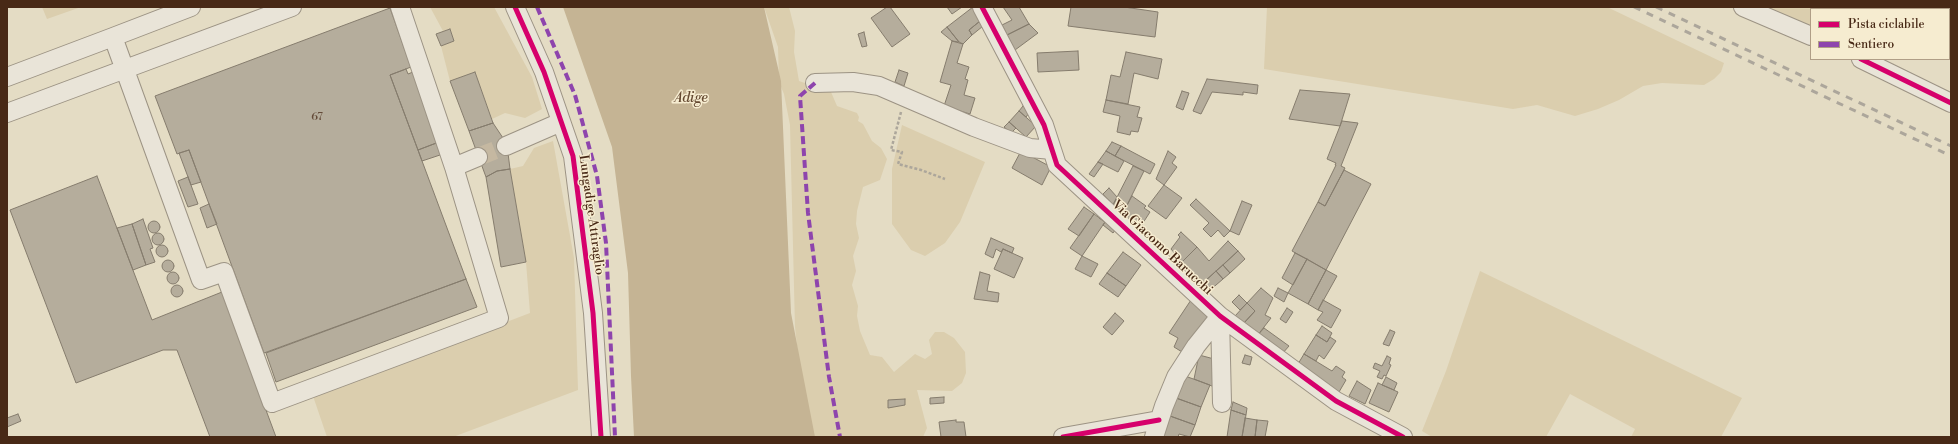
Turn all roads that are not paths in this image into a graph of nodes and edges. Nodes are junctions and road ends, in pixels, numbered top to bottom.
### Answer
1 (191, 7) edge
2 (292, 7) edge
3 (400, 7) edge
4 (515, 7) edge
5 (982, 7) edge
6 (1744, 7) edge
7 (1810, 36) edge
8 (113, 37) junction
9 (1862, 60) edge
10 (124, 69) junction
11 (7, 78) edge
12 (816, 83) dead end
13 (1951, 103) edge
14 (7, 113) edge
15 (561, 122) junction
16 (506, 146) tunnel mouth
17 (1052, 150) junction
18 (478, 157) tunnel mouth
19 (454, 167) junction
20 (1220, 316) junction
21 (1222, 403) dead end
22 (1159, 420) junction
23 (602, 437) edge
24 (1063, 437) edge
25 (1154, 437) edge
26 (1403, 437) edge

1 - 8 street
2 - 10 street
3 - 19 street
4 - 15 street, Lungadige Attiraglio
5 - 17 street, Via Giacomo Barucchi
6 - 7 street
8 - 10 street
8 - 11 street
9 - 13 street
10 - 14 street
10 - 19 street
12 - 17 street
15 - 16 street
15 - 23 street, Lungadige Attiraglio
17 - 20 street, Via Giacomo Barucchi
18 - 19 street
20 - 21 street
20 - 22 street
20 - 26 street, Via Giacomo Barucchi
22 - 24 street
22 - 25 street

